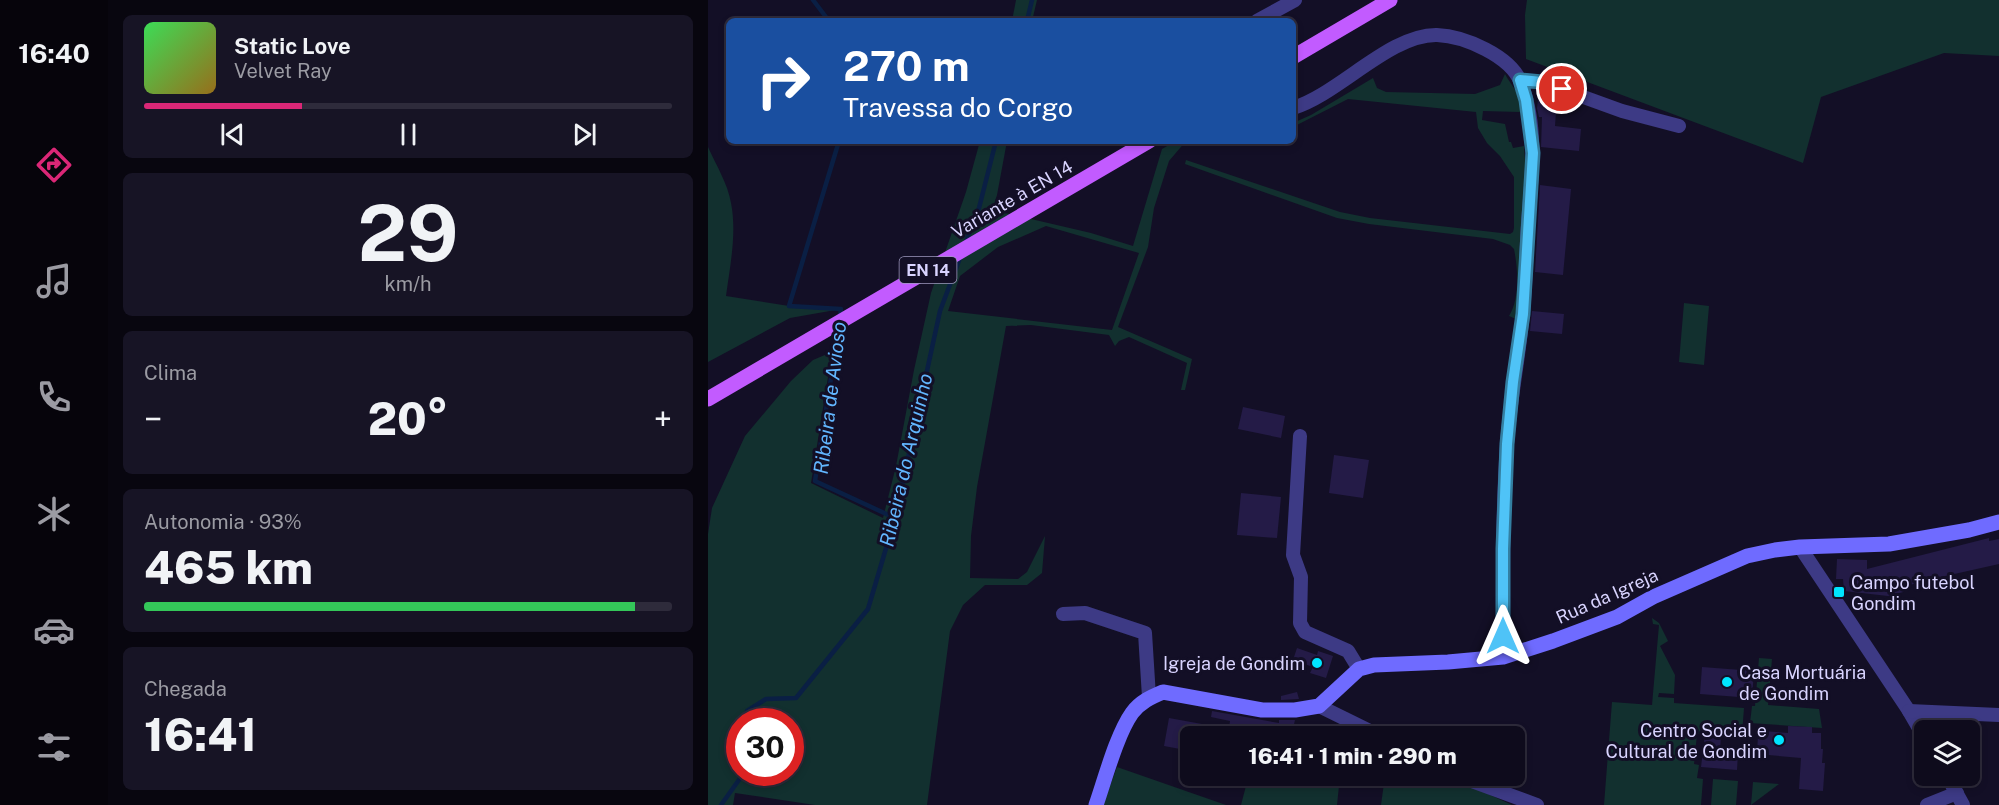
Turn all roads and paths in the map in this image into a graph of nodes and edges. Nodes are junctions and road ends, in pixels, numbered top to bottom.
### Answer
1 (1295, 0) edge
2 (1390, 0) edge
3 (1262, 18) edge
4 (1296, 55) edge
5 (1520, 80) junction
6 (1296, 106) edge
7 (1679, 126) dead end
8 (1144, 144) edge
9 (708, 399) edge
10 (1300, 436) dead end
11 (1999, 522) edge
12 (1800, 547) junction
13 (1063, 614) dead end
14 (1503, 657) junction
15 (1359, 669) junction
16 (1149, 697) junction
17 (1319, 706) junction
18 (1909, 711) junction
19 (1999, 715) edge
20 (1914, 720) edge
21 (1360, 726) edge
22 (1486, 786) edge
23 (1960, 799) edge
24 (1096, 805) edge
25 (1538, 805) edge
26 (1928, 805) edge

1 - 3 street
2 - 4 main road
5 - 6 street
5 - 7 street
5 - 14 street
8 - 9 main road, Variante à EN 14 / EN 14
10 - 15 street
11 - 12 street, Rua da Igreja
12 - 14 street, Rua da Igreja
12 - 18 street
13 - 16 street
14 - 15 street, Rua da Igreja
15 - 17 street
16 - 17 street
16 - 24 street
17 - 21 street
18 - 19 street
18 - 20 street
22 - 25 street
23 - 26 street

